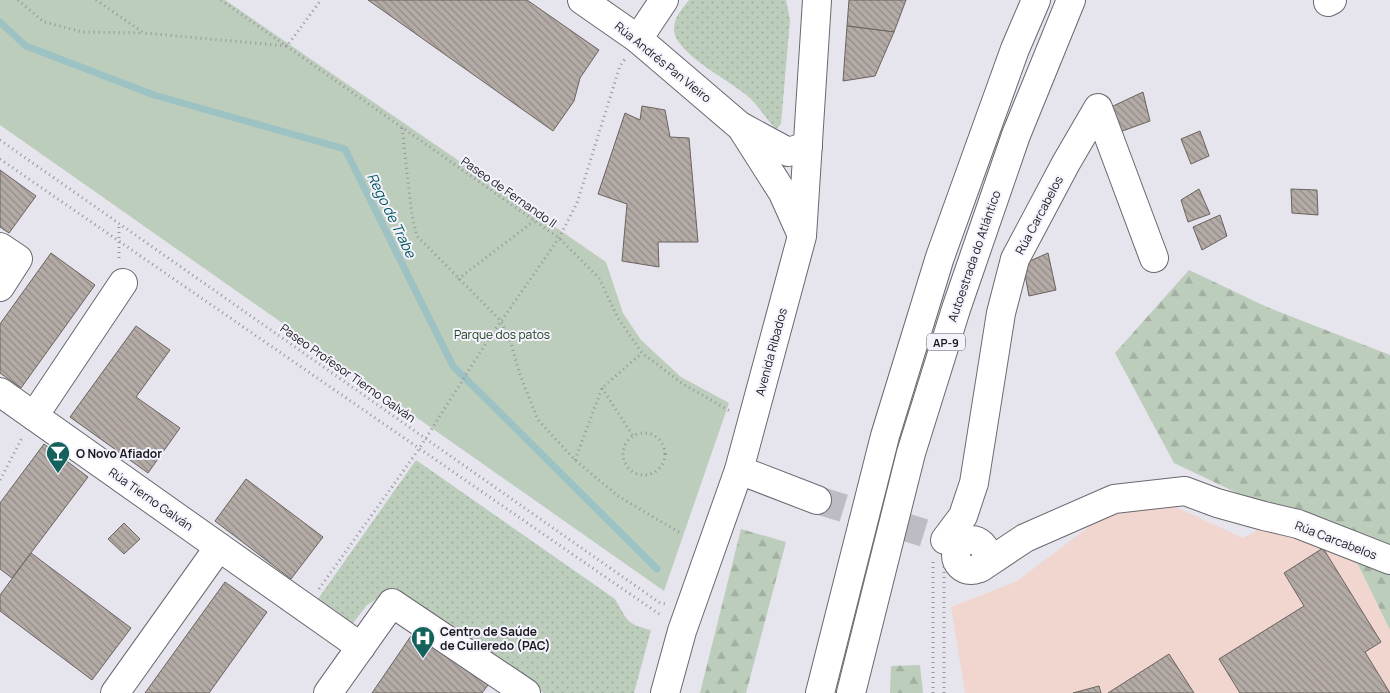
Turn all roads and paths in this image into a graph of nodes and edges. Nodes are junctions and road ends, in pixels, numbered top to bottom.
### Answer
1 (18, 0) edge
2 (96, 0) edge
3 (221, 0) edge
4 (321, 0) edge
5 (582, 0) edge
6 (664, 0) edge
7 (818, 0) edge
8 (1036, 0) edge
9 (1071, 0) edge
10 (144, 33) junction
11 (638, 39) junction
12 (287, 46) junction
13 (402, 127) junction
14 (741, 127) junction
15 (0, 140) edge
16 (808, 146) junction
17 (0, 159) edge
18 (534, 220) junction
19 (119, 224) junction
20 (802, 236) junction
21 (559, 238) junction
22 (118, 241) junction
23 (0, 247) edge
24 (1154, 258) dead end
25 (458, 279) junction
26 (123, 283) joint
27 (0, 287) edge
28 (501, 321) junction
29 (642, 353) junction
30 (602, 388) junction
31 (0, 392) edge
32 (758, 401) junction
33 (34, 416) junction
34 (633, 436) junction
35 (425, 438) junction
36 (418, 448) junction
37 (575, 460) junction
38 (739, 470) junction
39 (0, 480) edge
40 (817, 500) tunnel mouth
41 (682, 534) dead end
42 (219, 547) junction
43 (959, 547) junction
44 (1390, 560) edge
45 (305, 607) junction
46 (691, 607) junction
47 (663, 618) dead end
48 (361, 647) junction
49 (115, 693) edge
50 (328, 693) edge
51 (526, 693) edge
52 (666, 693) edge
53 (820, 693) edge
54 (851, 693) edge
55 (933, 693) edge
56 (944, 693) edge

1 - 10 path
2 - 10 path
3 - 12 path, Paseo de Fernando II
4 - 12 path
5 - 11 main road, Rúa Andrés Pan Vieiro
6 - 11 main road
7 - 16 main road, Avenida Ribados
8 - 53 main road, AP-9
9 - 54 main road, Autoestrada do Atlántico / AP-9
10 - 12 path
11 - 14 main road, Rúa Andrés Pan Vieiro
11 - 21 path
12 - 13 path, Paseo de Fernando II
13 - 18 path, Paseo de Fernando II
13 - 25 path
14 - 16 main road, Rúa Andrés Pan Vieiro
14 - 20 main road, Rúa Andrés Pan Vieiro
15 - 19 path, Paseo Profesor Tierno Galván
16 - 20 main road, Avenida Ribados
17 - 22 path
18 - 21 path, Paseo de Fernando II
18 - 25 path
19 - 22 path
19 - 35 path, Paseo Profesor Tierno Galván
20 - 32 main road, Avenida Ribados
21 - 28 path
21 - 29 path, Paseo de Fernando II
22 - 26 path
22 - 36 path
23 - 27 main road
24 - 43 main road, Rúa Carcabelos
25 - 28 path
26 - 33 main road
28 - 35 path
28 - 37 path
29 - 30 path
29 - 32 path, Paseo de Fernando II
30 - 34 path
30 - 37 path
31 - 33 main road, Rúa Tierno Galván
32 - 38 main road, Avenida Ribados
33 - 39 path
33 - 42 main road, Rúa Tierno Galván
34 - 34 path
35 - 36 path
35 - 46 path, Paseo Profesor Tierno Galván
36 - 45 path
36 - 47 path
37 - 41 path
38 - 40 main road
38 - 46 main road, Avenida Ribados
42 - 45 main road, Rúa Tierno Galván
42 - 49 main road
43 - 44 main road, Rúa Carcabelos
43 - 55 path
43 - 56 path
45 - 48 main road, Rúa Tierno Galván
46 - 52 main road, Avenida Ribados
48 - 50 main road
48 - 51 main road

